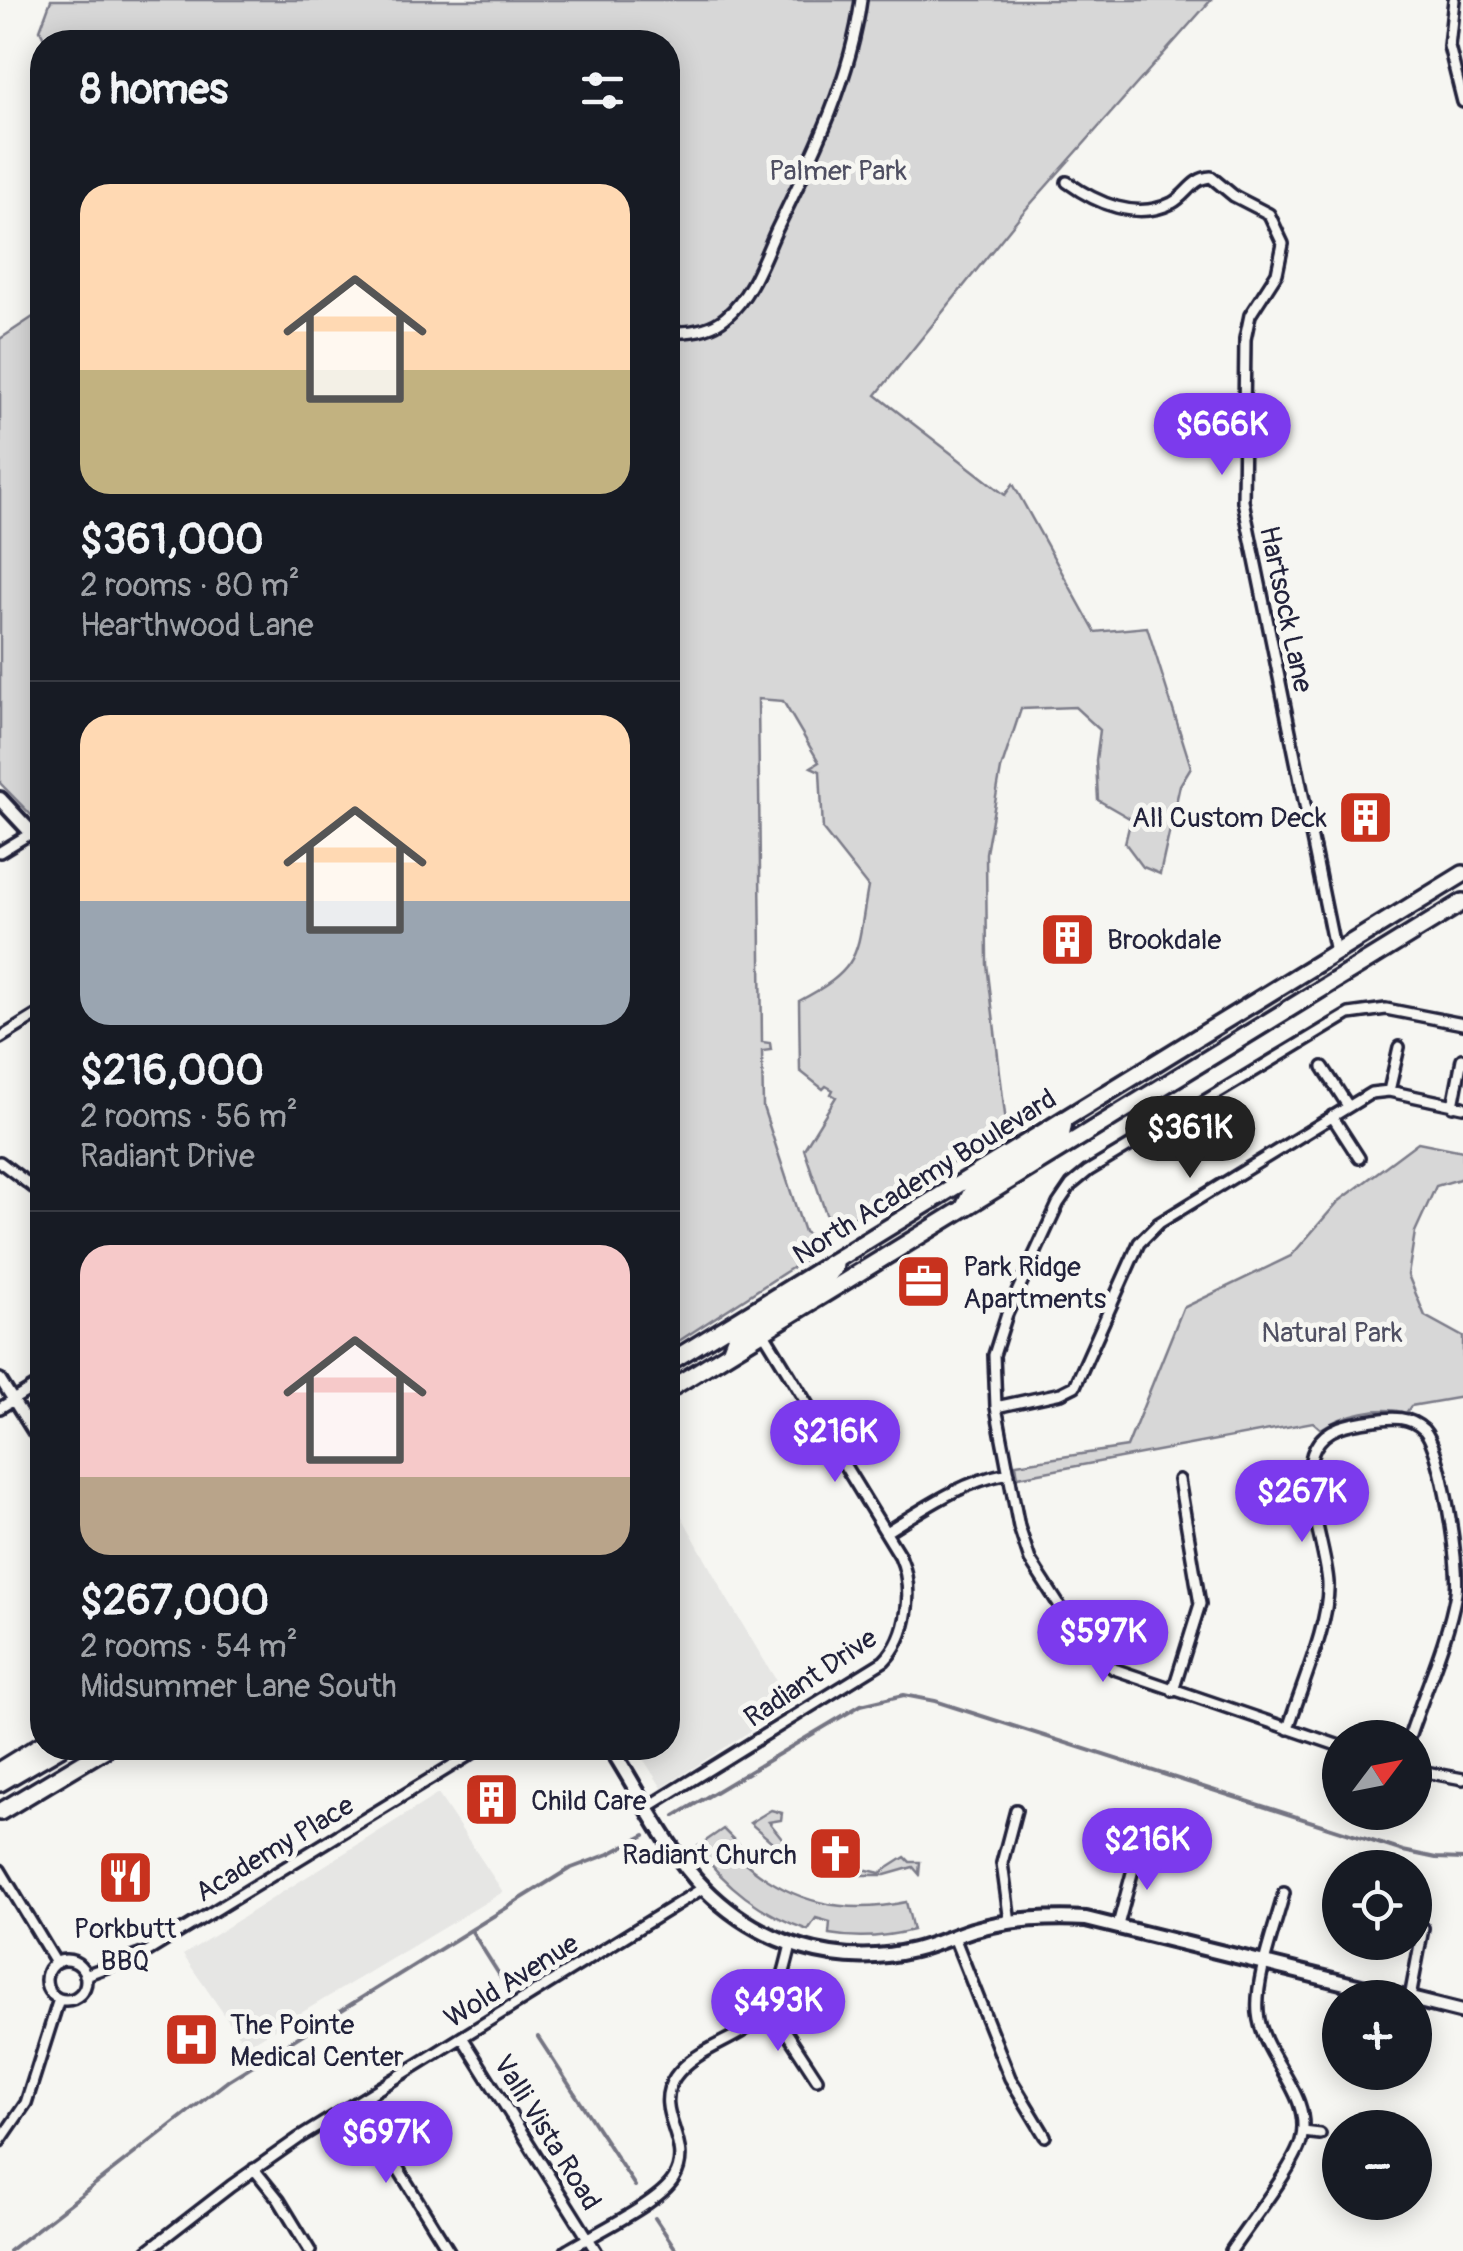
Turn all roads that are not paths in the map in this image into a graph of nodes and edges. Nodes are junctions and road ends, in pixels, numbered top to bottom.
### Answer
1 (861, 0) edge
2 (1454, 0) edge
3 (1463, 102) edge
4 (1067, 182) dead end
5 (680, 332) edge
6 (0, 799) edge
7 (30, 829) edge
8 (30, 834) edge
9 (0, 852) edge
10 (1463, 874) edge
11 (1463, 902) edge
12 (1335, 952) junction
13 (1347, 973) junction
14 (30, 1019) edge
15 (1463, 1024) edge
16 (0, 1038) edge
17 (1399, 1046) dead end
18 (1462, 1060) edge
19 (1323, 1067) dead end
20 (1389, 1091) junction
21 (1348, 1106) junction
22 (1458, 1107) edge
23 (1332, 1116) junction
24 (1064, 1118) junction
25 (1359, 1158) dead end
26 (0, 1162) edge
27 (30, 1185) edge
28 (963, 1208) junction
29 (836, 1260) junction
30 (762, 1330) junction
31 (730, 1350) junction
32 (680, 1356) edge
33 (0, 1379) edge
34 (680, 1382) edge
35 (30, 1390) edge
36 (14, 1400) junction
37 (996, 1407) junction
38 (0, 1408) edge
39 (30, 1426) edge
40 (1009, 1473) junction
41 (1179, 1480) dead end
42 (886, 1532) junction
43 (1173, 1691) junction
44 (1415, 1720) edge
45 (1288, 1729) junction
46 (1322, 1740) edge
47 (30, 1751) edge
48 (39, 1760) edge
49 (86, 1760) edge
50 (461, 1760) edge
51 (619, 1760) edge
52 (0, 1770) edge
53 (1432, 1773) edge
54 (1463, 1779) edge
55 (0, 1783) edge
56 (648, 1807) junction
57 (1016, 1810) dead end
58 (0, 1812) edge
59 (1151, 1846) dead end
60 (0, 1870) edge
61 (704, 1888) junction
62 (1284, 1893) dead end
63 (1010, 1922) junction
64 (1118, 1925) junction
65 (954, 1936) junction
66 (792, 1945) junction
67 (1266, 1962) junction
68 (56, 1963) junction
69 (85, 1974) junction
70 (1336, 1980) edge
71 (59, 1999) junction
72 (1432, 2004) edge
73 (770, 2007) junction
74 (1463, 2012) edge
75 (462, 2037) junction
76 (817, 2079) dead end
77 (357, 2102) junction
78 (1303, 2132) junction
79 (1320, 2134) dead end
80 (1046, 2136) dead end
81 (0, 2141) edge
82 (254, 2168) junction
83 (588, 2238) junction
84 (160, 2247) edge
85 (148, 2251) edge
86 (310, 2251) edge
87 (448, 2251) edge
88 (566, 2251) edge
89 (596, 2251) edge
90 (1231, 2251) edge

1 - 5 street
2 - 3 street
4 - 12 street, Hartsock Lane
6 - 7 main road
8 - 9 street
10 - 12 highway, North Academy Boulevard
11 - 13 highway, North Academy Boulevard
12 - 13 main road
12 - 24 highway, North Academy Boulevard
13 - 28 highway, North Academy Boulevard
14 - 16 street
15 - 37 street
17 - 20 street
18 - 22 street
19 - 21 street
20 - 21 street
20 - 22 street
21 - 23 street
23 - 25 street
23 - 37 street
24 - 28 main road
24 - 29 highway, North Academy Boulevard
26 - 27 street
28 - 30 highway, North Academy Boulevard
29 - 31 main road
29 - 32 highway, North Academy Boulevard
30 - 31 highway, North Academy Boulevard
30 - 42 street, Radiant Drive
31 - 34 highway, North Academy Boulevard
33 - 36 street
35 - 36 street
36 - 38 street
36 - 39 street
37 - 40 street
40 - 42 street
40 - 43 street
41 - 43 street
42 - 56 street, Radiant Drive
43 - 45 street
44 - 45 street
45 - 46 street
47 - 52 highway
48 - 55 highway
49 - 58 highway
50 - 69 street, Academy Place
51 - 56 main road
53 - 54 street
56 - 61 main road
57 - 63 street
59 - 64 street
60 - 68 street
61 - 66 main road
61 - 75 street, Wold Avenue
62 - 67 street
63 - 64 main road
63 - 65 main road
64 - 67 main road
65 - 66 main road
65 - 80 street
66 - 73 street
67 - 70 main road
67 - 78 street
68 - 69 street
68 - 71 street
69 - 71 street
71 - 81 street
72 - 74 main road
73 - 76 street
73 - 83 street
75 - 77 street, Wold Avenue
75 - 83 street, Valli Vista Road
77 - 82 street, Wold Avenue
77 - 87 street
78 - 79 street
78 - 90 street
82 - 84 street, Wold Avenue
82 - 86 street
83 - 88 street
83 - 89 street, Valli Vista Road
84 - 85 street, Wold Avenue

